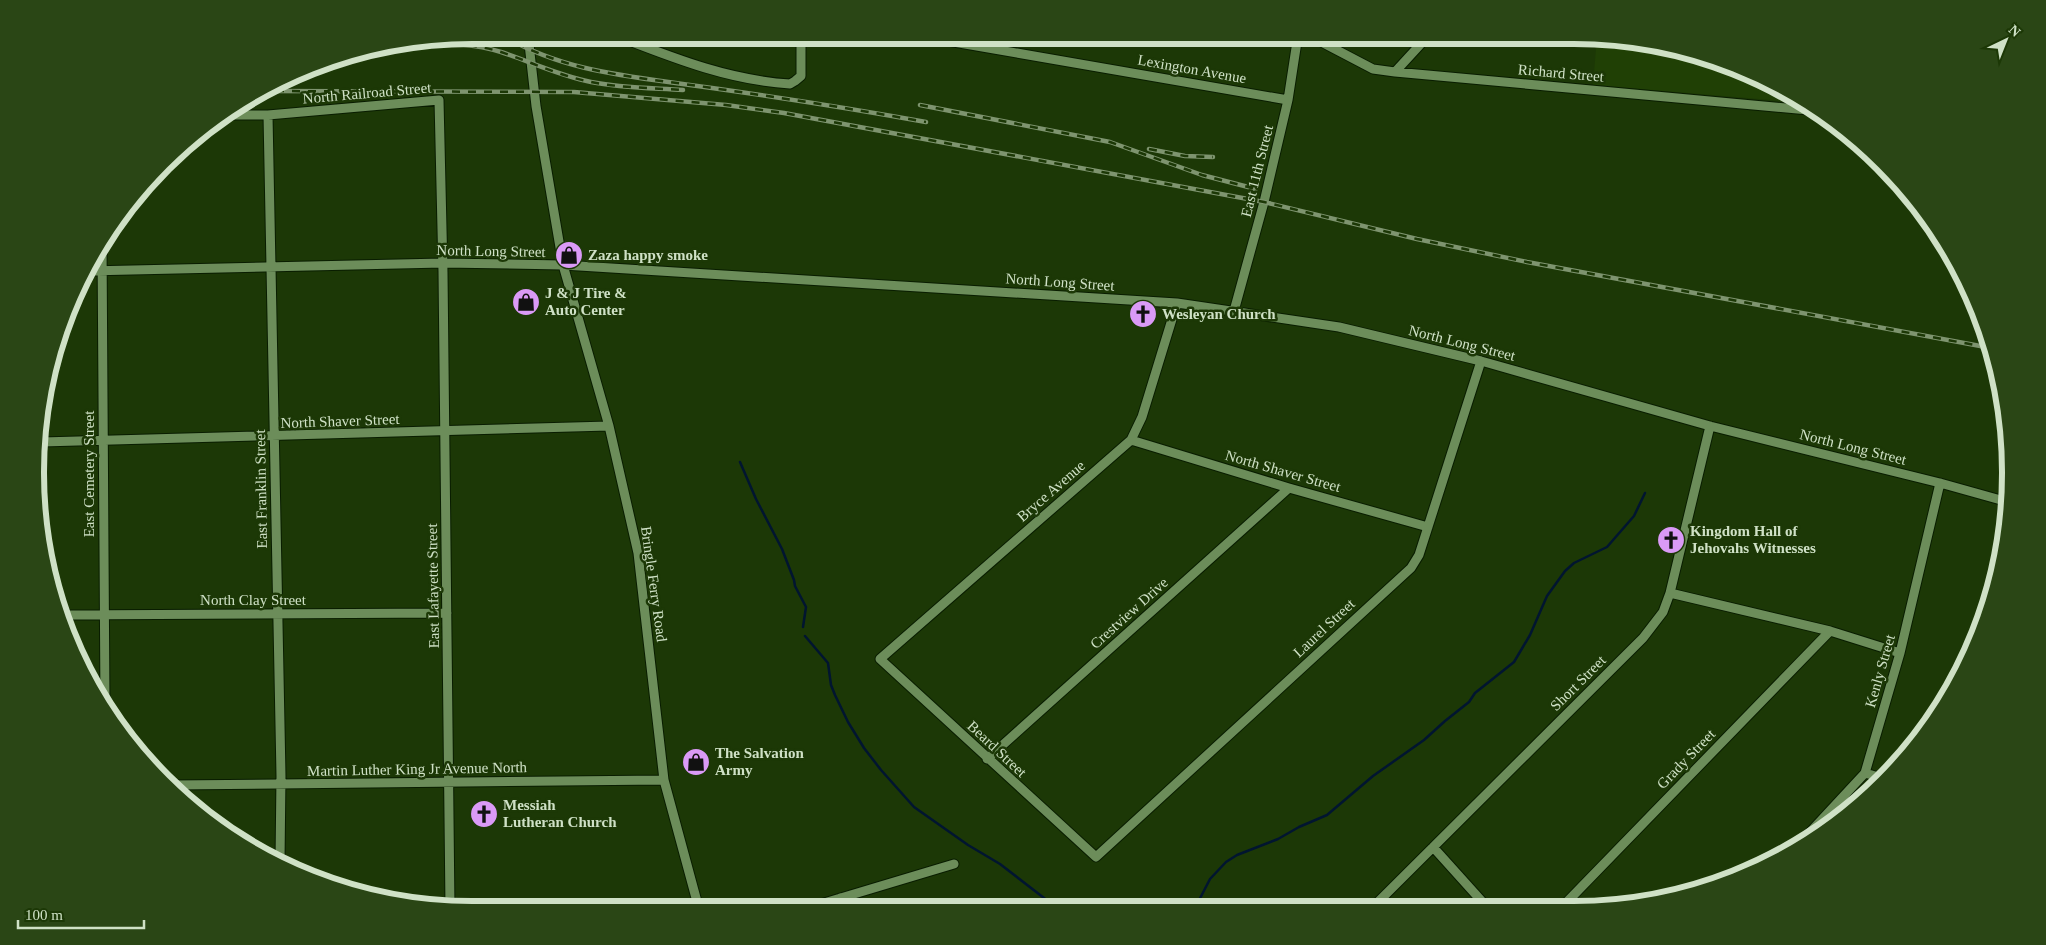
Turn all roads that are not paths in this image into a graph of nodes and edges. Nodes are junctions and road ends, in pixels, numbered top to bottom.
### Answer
1 (529, 44) edge
2 (638, 44) edge
3 (801, 44) edge
4 (965, 44) edge
5 (1297, 44) edge
6 (1326, 44) edge
7 (1421, 44) edge
8 (1395, 72) junction
9 (1288, 100) junction
10 (1801, 109) edge
11 (236, 115) edge
12 (268, 115) junction
13 (102, 256) edge
14 (443, 263) junction
15 (563, 265) junction
16 (270, 267) junction
17 (94, 270) edge
18 (102, 271) junction
19 (1177, 303) junction
20 (1234, 311) junction
21 (1481, 361) junction
22 (609, 426) junction
23 (1710, 426) junction
24 (445, 431) junction
25 (274, 437) junction
26 (1131, 440) junction
27 (103, 441) junction
28 (45, 442) edge
29 (1940, 483) junction
30 (1289, 488) junction
31 (2001, 500) edge
32 (1428, 527) junction
33 (1670, 593) junction
34 (447, 613) junction
35 (103, 614) junction
36 (277, 614) junction
37 (69, 615) edge
38 (1830, 631) junction
39 (1900, 653) junction
40 (880, 659) joint
41 (104, 692) edge
42 (987, 759) junction
43 (1865, 772) junction
44 (1877, 776) edge
45 (664, 780) junction
46 (448, 782) junction
47 (179, 785) edge
48 (281, 785) junction
49 (1812, 829) edge
50 (1433, 847) junction
51 (280, 855) edge
52 (1096, 857) joint
53 (954, 864) dead end
54 (840, 898) junction
55 (450, 900) edge
56 (697, 901) edge
57 (830, 901) edge
58 (841, 901) edge
59 (1379, 901) edge
60 (1482, 901) edge
61 (1568, 901) edge

1 - 15 street, Bringle Ferry Road
2 - 3 street
4 - 9 street, Lexington Avenue
5 - 9 street, East 11th Street
6 - 8 street, Richard Street
7 - 8 street
8 - 10 street, Richard Street
9 - 20 street, East 11th Street
11 - 12 street, North Railroad Street
12 - 14 street, North Railroad Street
12 - 16 street, East Franklin Street
13 - 18 street, East Cemetery Street
14 - 15 street, North Long Street
14 - 16 street, North Long Street
14 - 24 street, East Lafayette Street
15 - 19 street, North Long Street
15 - 22 street, Bringle Ferry Road
16 - 18 street, North Long Street
16 - 25 street, East Franklin Street
17 - 18 street, North Long Street
18 - 27 street, East Cemetery Street
19 - 20 street, North Long Street
19 - 26 street, Bryce Avenue
20 - 21 street, North Long Street
21 - 23 street, North Long Street
21 - 32 street, Laurel Street
22 - 24 street, North Shaver Street
22 - 45 street, Bringle Ferry Road
23 - 29 street, North Long Street
23 - 33 street, Short Street
24 - 25 street, North Shaver Street
24 - 34 street, East Lafayette Street
25 - 27 street, North Shaver Street
25 - 36 street, East Franklin Street
26 - 30 street, North Shaver Street
26 - 40 street, Bryce Avenue
27 - 28 street, North Shaver Street
27 - 35 street, East Cemetery Street
29 - 31 street, North Long Street
29 - 39 street, Kenly Street
30 - 32 street, North Shaver Street
30 - 42 street, Crestview Drive
32 - 52 street, Laurel Street
33 - 38 street
33 - 50 street, Short Street
34 - 36 street, North Clay Street
34 - 46 street, East Lafayette Street
35 - 36 street, North Clay Street
35 - 37 street, North Clay Street
35 - 41 street, East Cemetery Street
36 - 48 street, East Franklin Street
38 - 39 street
38 - 61 street, Grady Street
39 - 43 street, Kenly Street
40 - 42 street, Beard Street
42 - 52 street, Beard Street
43 - 44 street
43 - 49 street, Kenly Street
45 - 46 street, Martin Luther King Jr Avenue North
45 - 56 street, Bringle Ferry Road
46 - 48 street, Martin Luther King Jr Avenue North
46 - 55 street, East Lafayette Street
47 - 48 street, Martin Luther King Jr Avenue North
48 - 51 street, East Franklin Street
50 - 59 street, Short Street
50 - 60 street
53 - 54 street
54 - 57 street
54 - 58 street

